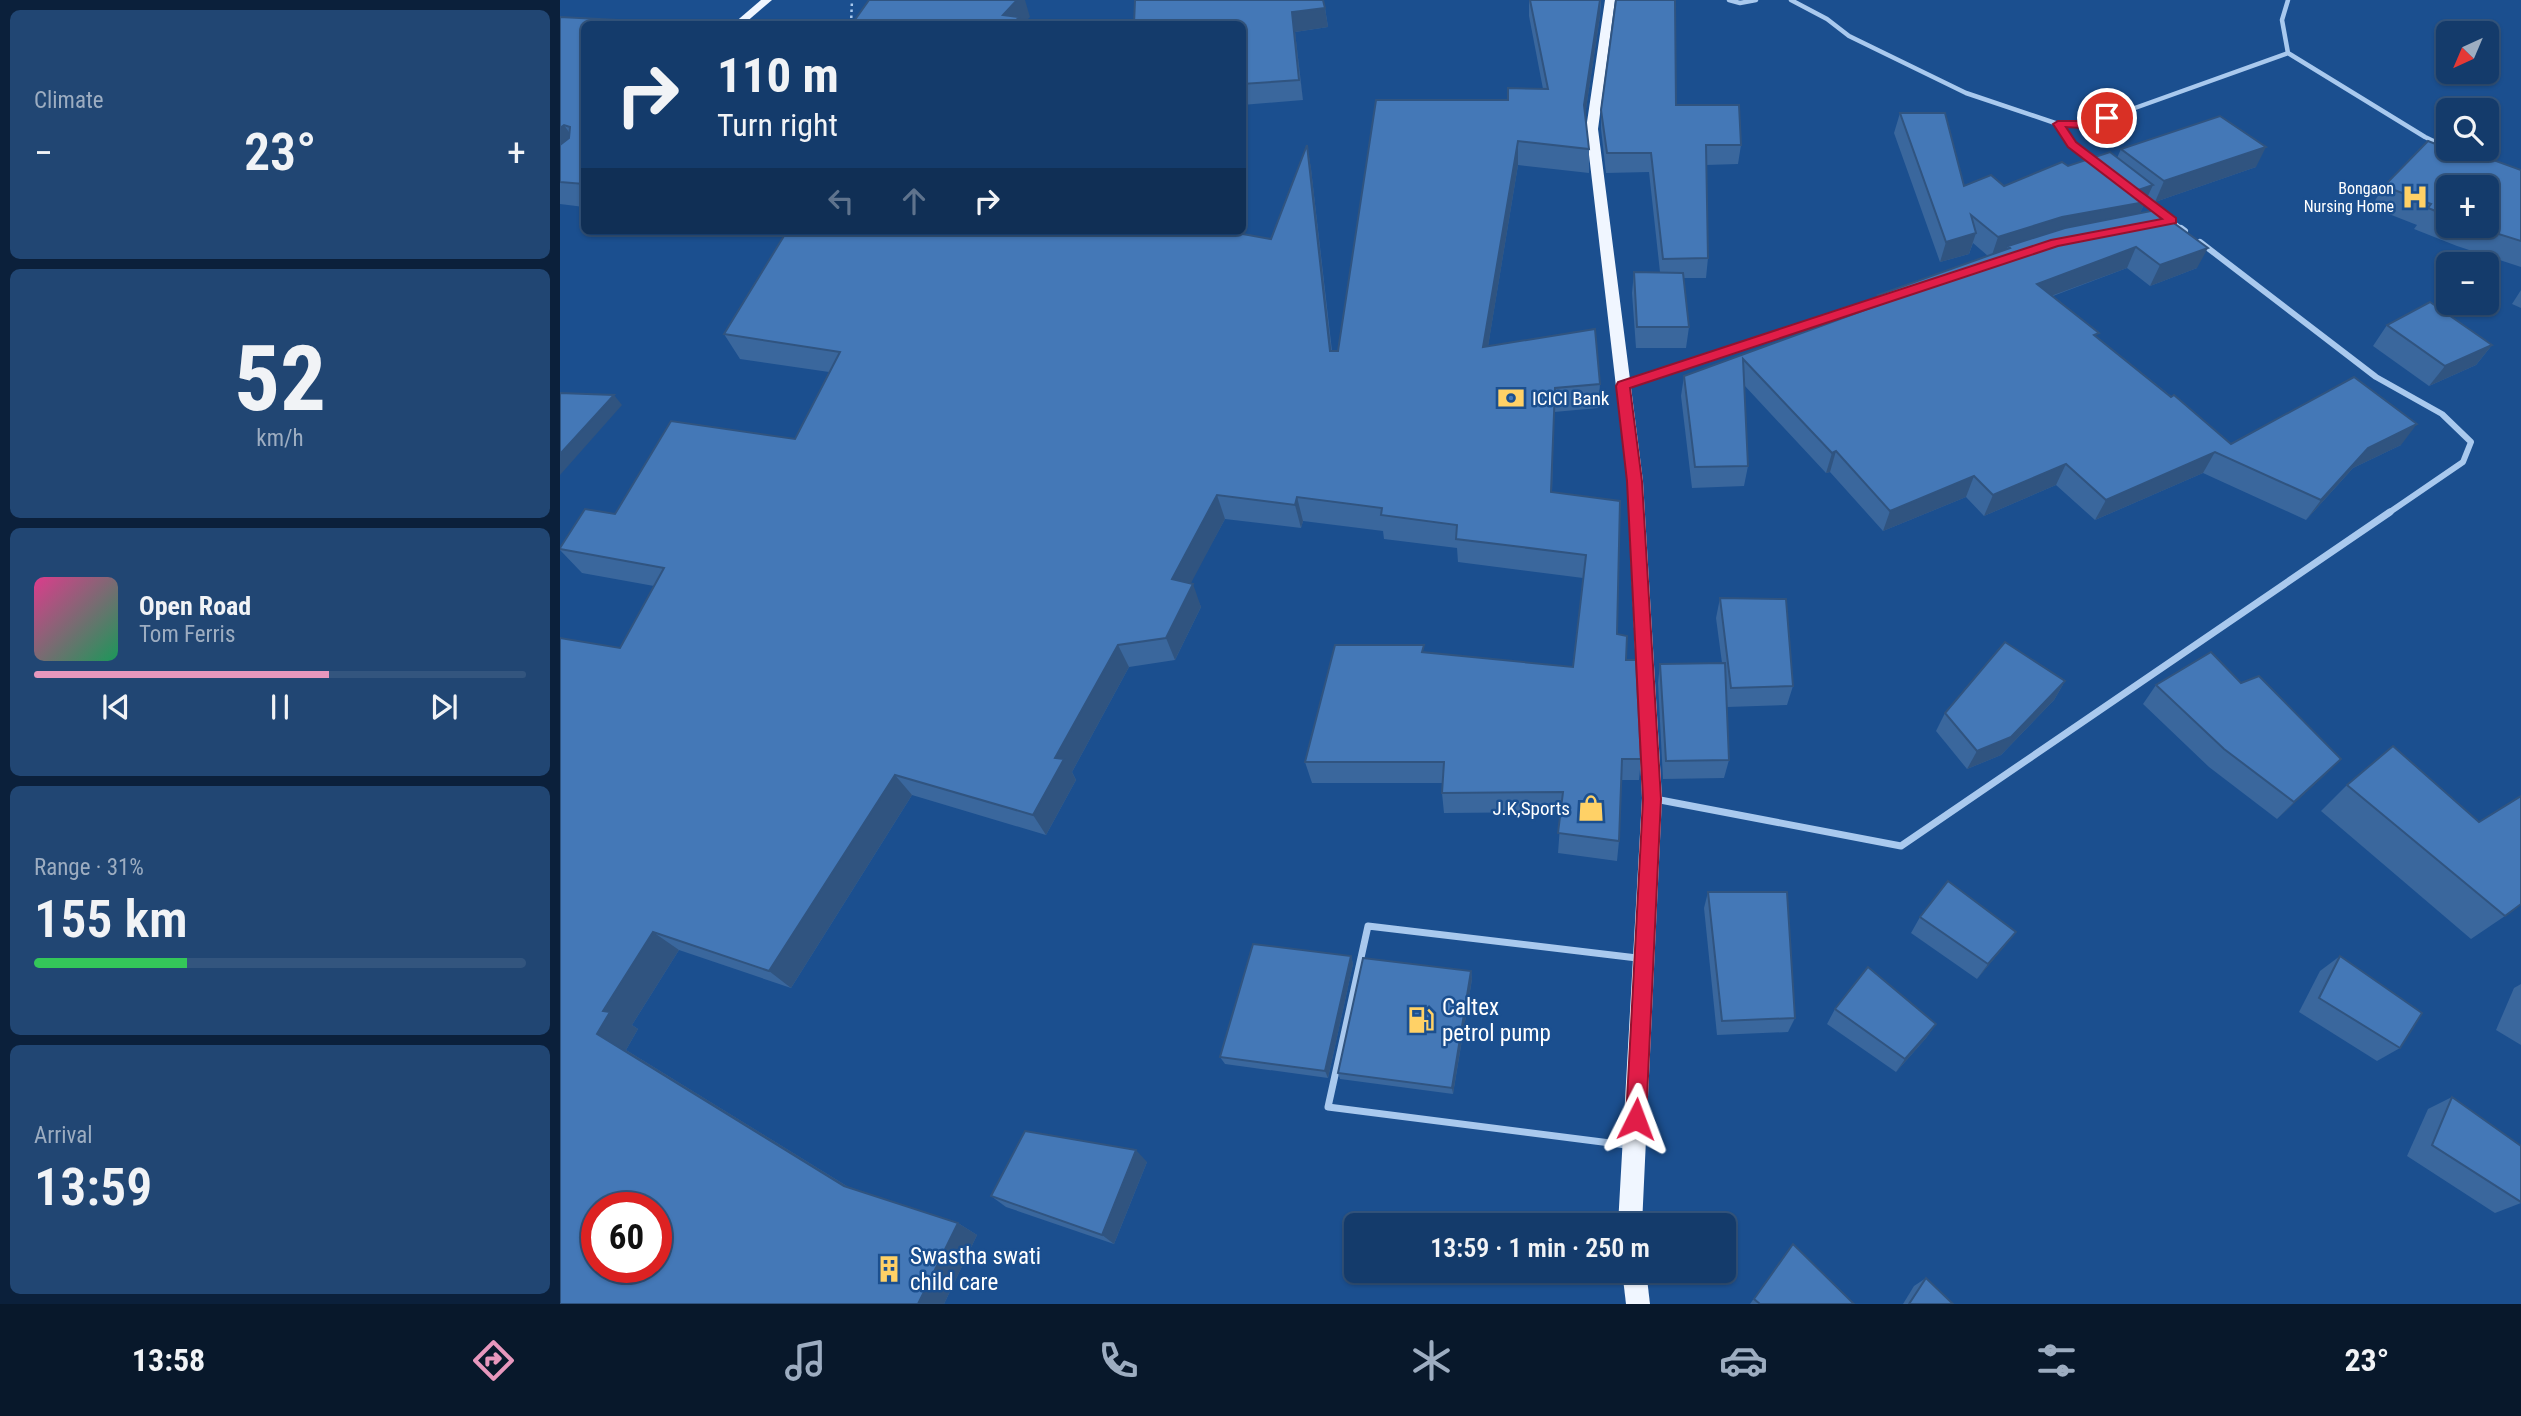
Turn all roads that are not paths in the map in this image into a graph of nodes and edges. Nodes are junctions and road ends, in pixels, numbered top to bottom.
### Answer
1 (767, 0) edge
2 (1610, 0) edge
3 (1730, 0) edge
4 (1756, 0) edge
5 (1790, 0) edge
6 (2288, 0) edge
7 (742, 21) edge
8 (2288, 53) junction
9 (2058, 124) junction
10 (2436, 142) edge
11 (2105, 170) edge
12 (2138, 195) edge
13 (2171, 220) junction
14 (2158, 223) edge
15 (1898, 295) edge
16 (1623, 386) junction
17 (1652, 799) junction
18 (1644, 958) junction
19 (1635, 1146) junction
20 (1631, 1213) edge
21 (1636, 1283) edge
22 (1638, 1304) edge

1 - 7 main road
2 - 16 main road
3 - 4 street
5 - 9 street
6 - 8 street
8 - 9 street
8 - 10 street
9 - 11 street
12 - 13 street
13 - 14 street
13 - 17 street
15 - 16 street
16 - 17 main road
17 - 18 main road
18 - 19 main road
18 - 19 lane
19 - 20 main road
21 - 22 main road

